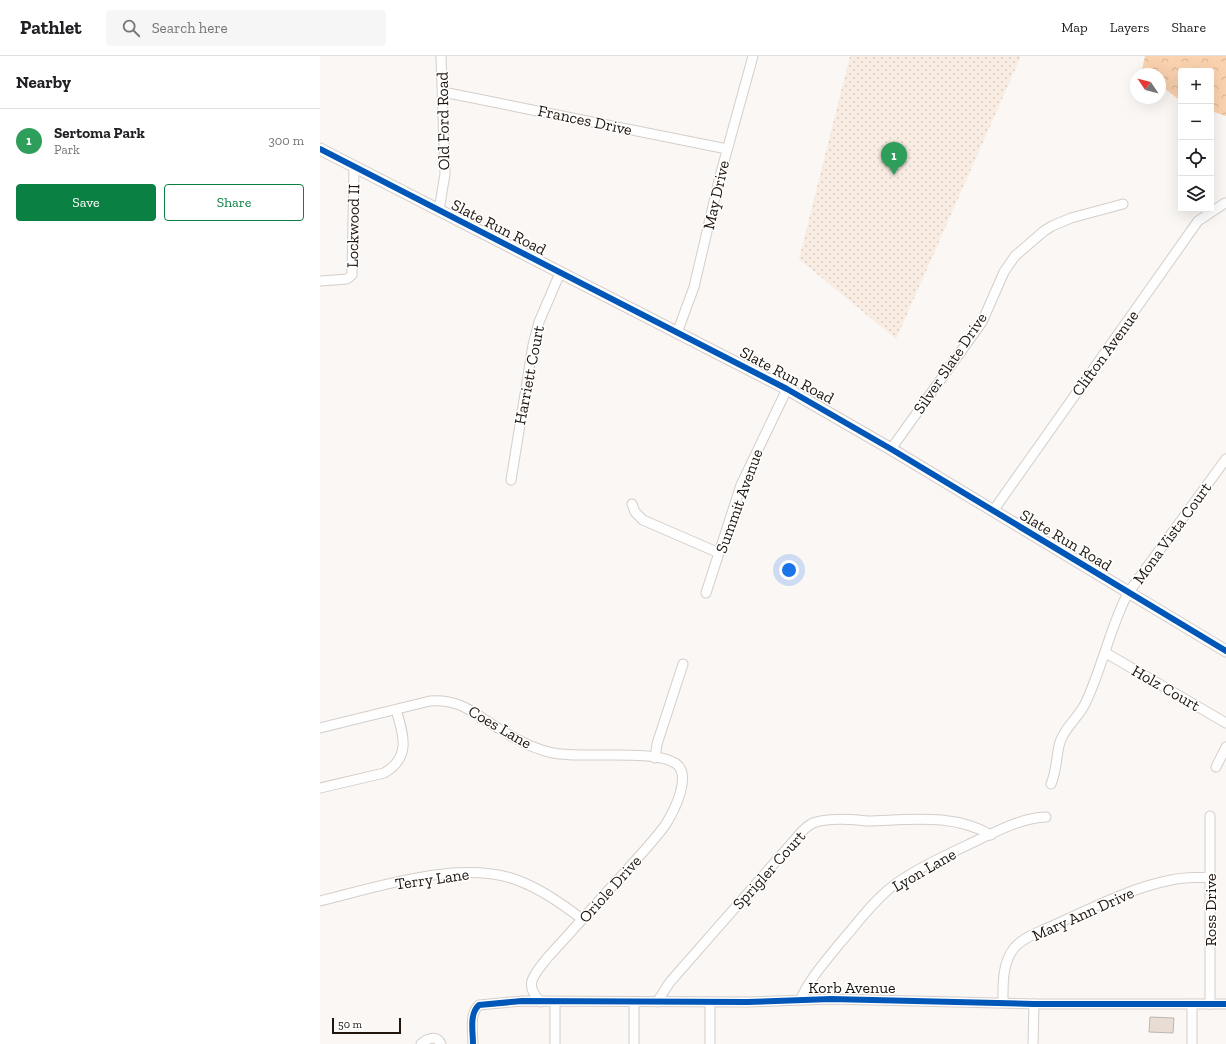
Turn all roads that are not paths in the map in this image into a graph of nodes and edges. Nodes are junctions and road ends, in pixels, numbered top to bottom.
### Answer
1 (441, 56) edge
2 (753, 56) edge
3 (442, 92) junction
4 (320, 149) edge
5 (727, 149) junction
6 (354, 167) junction
7 (1225, 203) edge
8 (1123, 204) dead end
9 (439, 210) junction
10 (560, 273) junction
11 (320, 280) edge
12 (677, 333) junction
13 (787, 389) junction
14 (891, 449) junction
15 (1226, 459) edge
16 (511, 480) dead end
17 (632, 504) dead end
18 (993, 511) junction
19 (719, 553) junction
20 (706, 593) dead end
21 (1128, 594) junction
22 (1226, 651) edge
23 (1106, 653) junction
24 (683, 664) dead end
25 (396, 710) junction
26 (1226, 723) edge
27 (320, 728) edge
28 (1226, 747) edge
29 (655, 758) junction
30 (1216, 767) dead end
31 (681, 768) joint
32 (1051, 784) dead end
33 (320, 788) edge
34 (1210, 816) dead end
35 (1046, 817) dead end
36 (990, 835) junction
37 (1210, 877) junction
38 (320, 901) edge
39 (582, 919) junction
40 (800, 1000) junction
41 (541, 1002) junction
42 (555, 1002) junction
43 (634, 1002) junction
44 (658, 1002) junction
45 (710, 1002) junction
46 (1003, 1002) junction
47 (1034, 1004) junction
48 (1192, 1004) junction
49 (1210, 1004) junction
50 (1226, 1004) edge
51 (421, 1044) edge
52 (441, 1044) edge
53 (473, 1044) edge
54 (555, 1044) edge
55 (634, 1044) edge
56 (710, 1044) edge
57 (1033, 1044) edge
58 (1192, 1044) edge

1 - 3 street, Old Ford Road
2 - 5 street, May Drive
3 - 5 street, Frances Drive
3 - 9 street, Old Ford Road
4 - 6 street, Slate Run Road
5 - 12 street, May Drive
6 - 9 street, Slate Run Road
6 - 11 street, Lockwood II
7 - 18 street, Clifton Avenue
8 - 14 street, Silver Slate Drive
9 - 10 street, Slate Run Road
10 - 12 street, Slate Run Road
10 - 16 street, Harriett Court
12 - 13 street, Slate Run Road
13 - 14 street, Slate Run Road
13 - 19 street, Summit Avenue
14 - 18 street, Slate Run Road
15 - 21 street, Mona Vista Court
17 - 19 street
18 - 21 street, Slate Run Road
19 - 20 street, Summit Avenue
21 - 22 street, Slate Run Road
21 - 23 street, Mona Vista Court
23 - 26 street, Holz Court
23 - 32 street, Mona Vista Court
24 - 29 street
25 - 27 street, Coes Lane
25 - 29 street, Coes Lane
25 - 33 street
28 - 30 street
29 - 31 street, Coes Lane
31 - 39 street, Oriole Drive
34 - 37 street, Ross Drive
35 - 36 street, Lyon Lane
36 - 40 street, Lyon Lane
36 - 44 street, Sprigler Court
37 - 46 street, Mary Ann Drive
37 - 49 street, Ross Drive
38 - 39 street, Terry Lane
39 - 41 street, Oriole Drive
40 - 45 street, Korb Avenue
40 - 46 street, Korb Avenue
41 - 42 street, Korb Avenue
41 - 53 street, Korb Avenue
42 - 43 street, Korb Avenue
42 - 54 street
43 - 44 street, Korb Avenue
43 - 55 street
44 - 45 street, Korb Avenue
45 - 56 street
46 - 47 street, Korb Avenue
47 - 48 street, Korb Avenue
47 - 57 street
48 - 49 street, Korb Avenue
48 - 58 street
49 - 50 street, Korb Avenue
51 - 52 street

